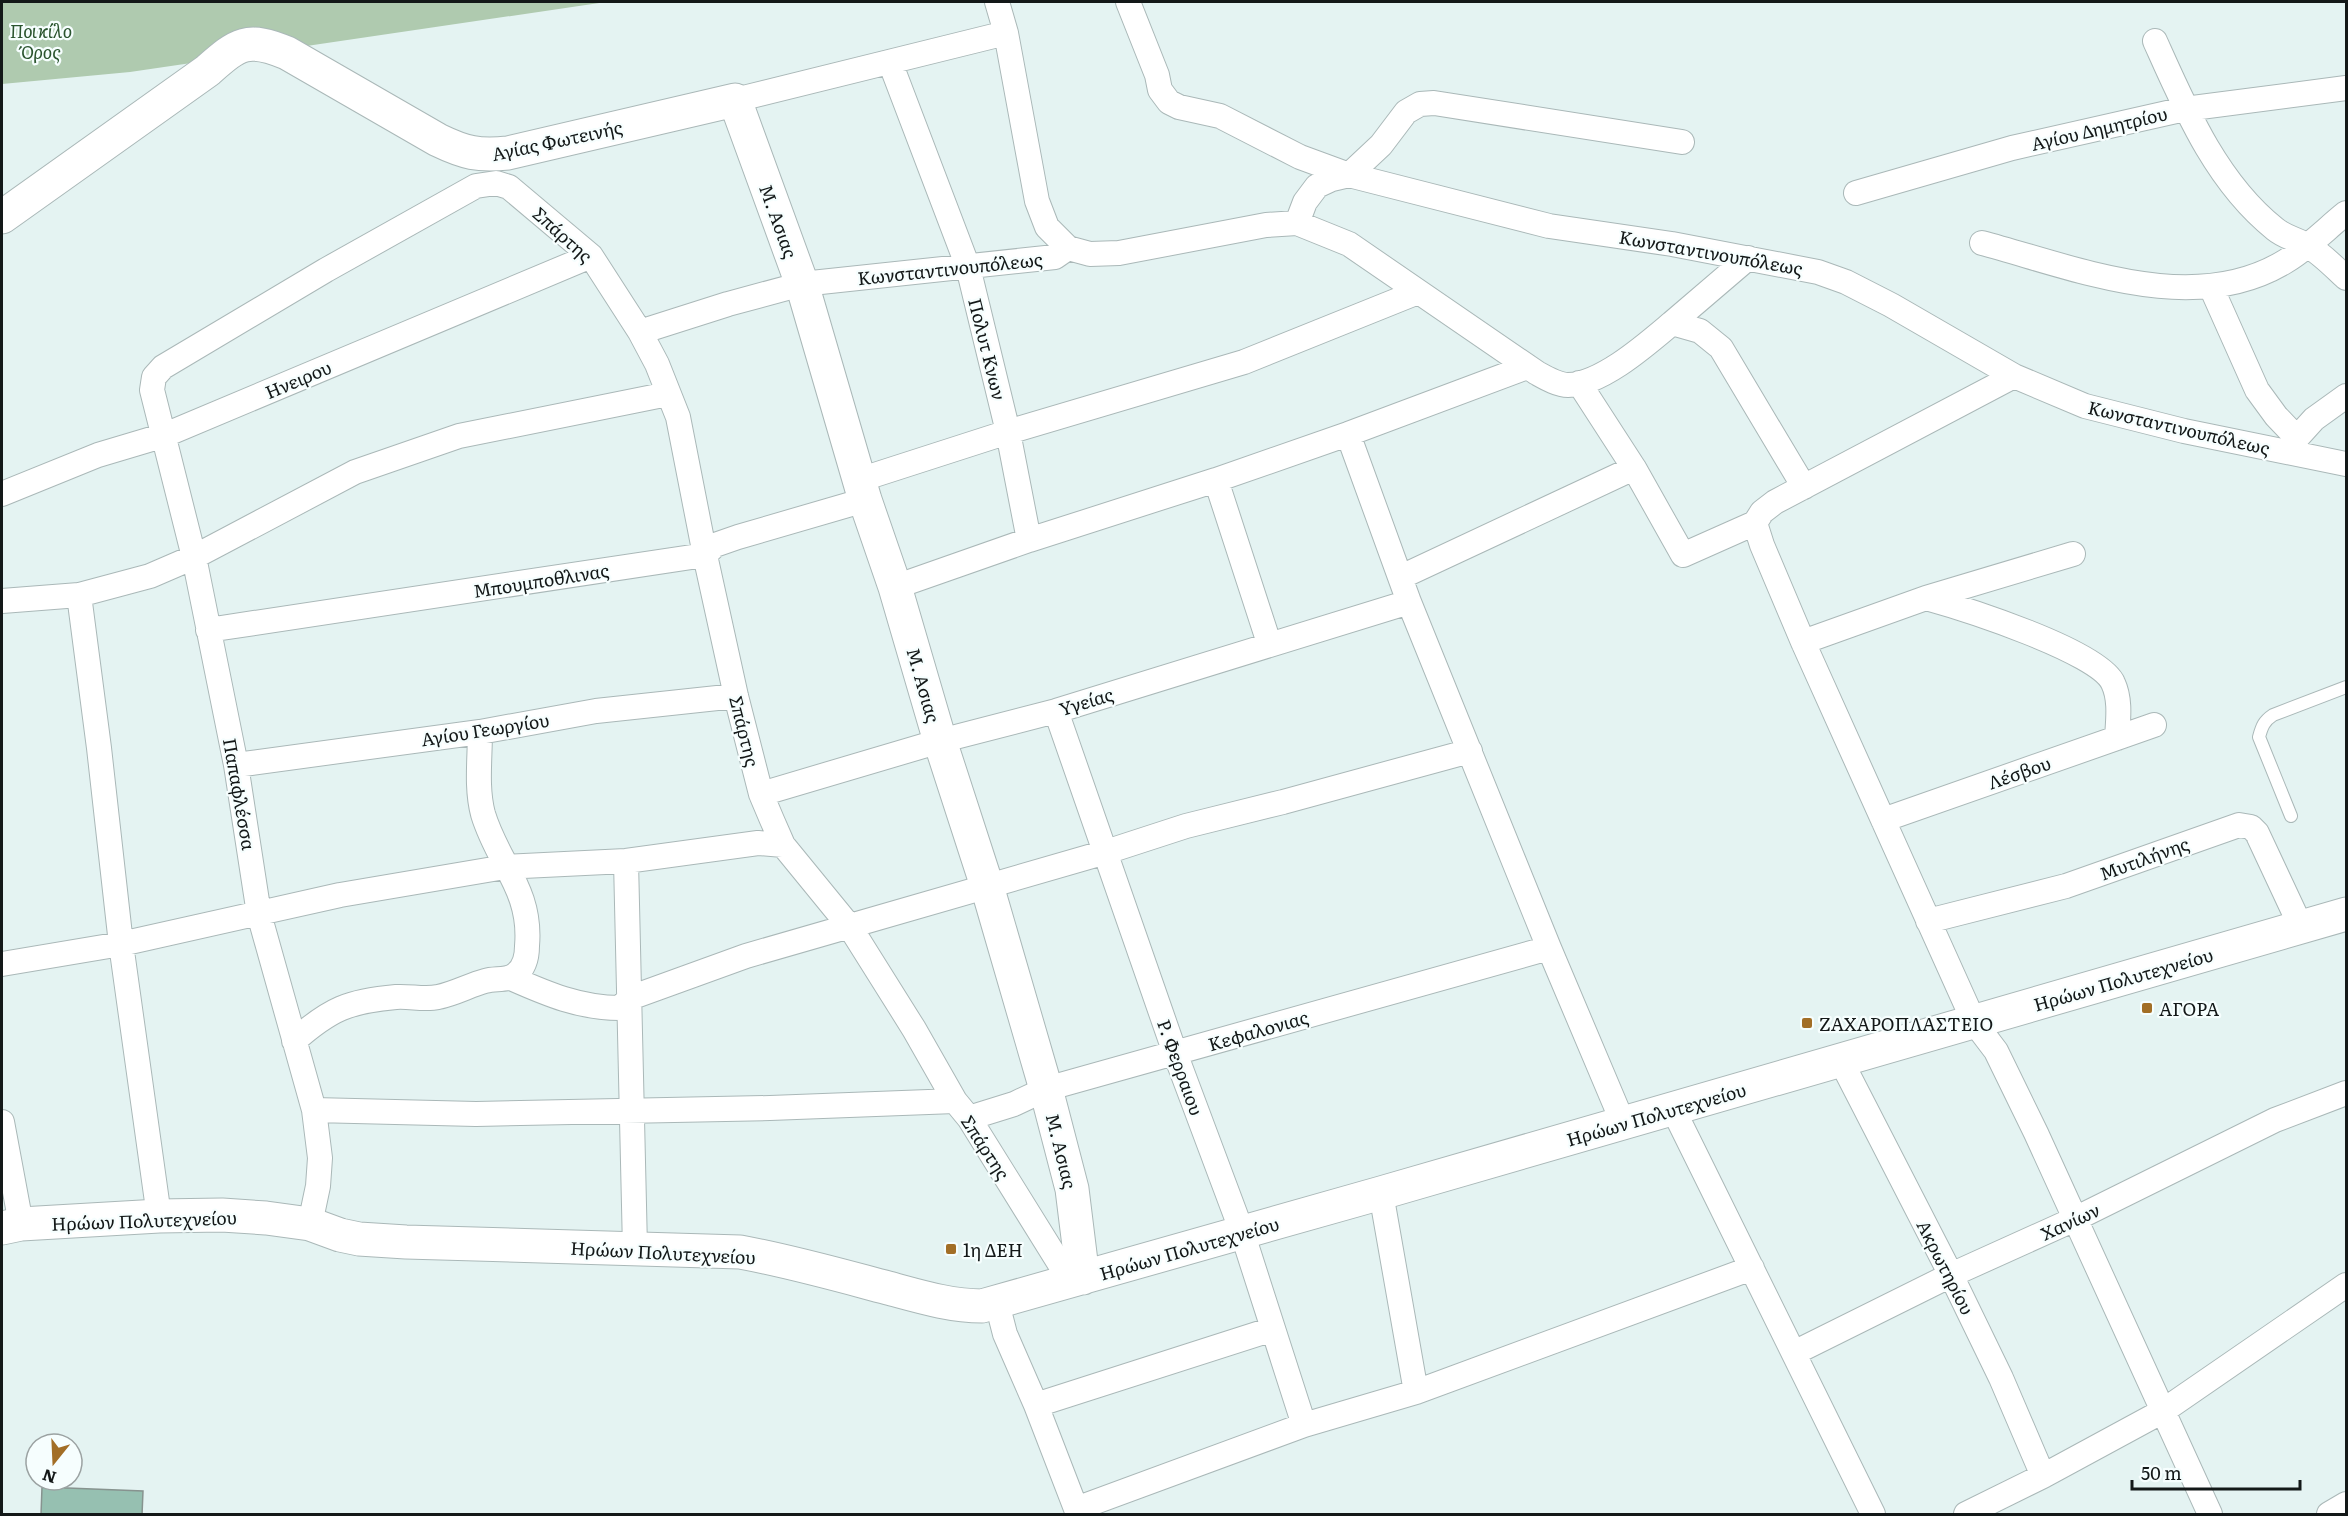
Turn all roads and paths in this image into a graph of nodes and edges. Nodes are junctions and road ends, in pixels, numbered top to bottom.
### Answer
1 (997, 2) edge
2 (1128, 2) edge
3 (1006, 33) junction
4 (2155, 41) dead end
5 (890, 62) junction
6 (2346, 88) edge
7 (735, 100) junction
8 (2185, 109) junction
9 (1682, 142) dead end
10 (1349, 176) junction
11 (1856, 192) dead end
12 (2346, 213) edge
13 (2, 218) edge
14 (1297, 224) junction
15 (1982, 243) dead end
16 (2307, 245) junction
17 (1068, 248) junction
18 (591, 256) junction
19 (1748, 258) junction
20 (968, 267) junction
21 (2346, 278) edge
22 (802, 284) junction
23 (2211, 287) junction
24 (1419, 292) junction
25 (1672, 323) junction
26 (640, 332) junction
27 (162, 367) joint
28 (1527, 367) junction
29 (2014, 376) junction
30 (1579, 383) junction
31 (668, 394) junction
32 (2346, 396) edge
33 (1008, 432) junction
34 (1348, 434) junction
35 (165, 435) junction
36 (2290, 445) junction
37 (2346, 464) edge
38 (1634, 468) junction
39 (1216, 480) junction
40 (1804, 487) junction
41 (862, 490) junction
42 (2, 494) edge
43 (1755, 523) junction
44 (1029, 540) junction
45 (2073, 554) dead end
46 (705, 555) junction
47 (194, 557) junction
48 (1401, 577) junction
49 (895, 587) junction
50 (79, 595) junction
51 (1926, 598) junction
52 (2, 601) edge
53 (1409, 602) junction
54 (208, 630) junction
55 (1803, 642) junction
56 (1269, 643) junction
57 (2346, 687) edge
58 (736, 696) junction
59 (1056, 711) junction
60 (2154, 725) dead end
61 (480, 732) junction
62 (2117, 738) junction
63 (940, 741) junction
64 (1470, 751) junction
65 (236, 765) junction
66 (761, 794) junction
67 (2291, 816) dead end
68 (1883, 820) junction
69 (783, 845) junction
70 (1106, 852) junction
71 (626, 861) junction
72 (505, 867) junction
73 (987, 886) junction
74 (260, 914) junction
75 (2346, 914) edge
76 (1928, 921) junction
77 (850, 927) junction
78 (2301, 927) junction
79 (121, 944) junction
80 (1549, 948) junction
81 (2, 964) edge
82 (511, 978) junction
83 (630, 998) junction
84 (1974, 1022) junction
85 (294, 1041) junction
86 (1175, 1053) junction
87 (1841, 1061) junction
88 (1046, 1089) junction
89 (2346, 1093) edge
90 (1673, 1109) junction
91 (314, 1110) junction
92 (631, 1110) junction
93 (962, 1110) junction
94 (2, 1122) edge
95 (1623, 1123) junction
96 (1381, 1193) junction
97 (159, 1216) junction
98 (2075, 1220) junction
99 (310, 1224) junction
100 (11, 1226) edge
101 (1242, 1233) junction
102 (635, 1248) junction
103 (1752, 1268) junction
104 (1951, 1275) junction
105 (1077, 1280) junction
106 (2346, 1285) edge
107 (997, 1303) junction
108 (1273, 1329) junction
109 (1794, 1353) junction
110 (1416, 1392) junction
111 (1036, 1405) junction
112 (2163, 1411) junction
113 (1304, 1425) junction
114 (2043, 1476) junction
115 (2346, 1504) edge
116 (1077, 1512) edge
117 (1873, 1515) edge
118 (1966, 1515) edge
119 (2210, 1515) edge
120 (2329, 1515) edge

1 - 3 street
2 - 10 street, Κωνσταντινουπόλεως
3 - 5 street, Αγίας Φωτεινής
3 - 17 street
4 - 8 street
5 - 7 street, Αγίας Φωτεινής
5 - 20 street, Πολυτ Κνων
6 - 8 street, Αγίου Δημητρίου
7 - 13 street, Αγίας Φωτεινής
7 - 22 street, Μ. Ασιας
8 - 11 street, Αγίου Δημητρίου
8 - 16 street
9 - 10 street
10 - 14 street
10 - 19 street, Κωνσταντινουπόλεως
12 - 16 street
14 - 17 street, Κωνσταντινουπόλεως
14 - 24 street
15 - 23 street
16 - 21 street
16 - 23 street
17 - 20 street, Κωνσταντινουπόλεως
18 - 26 street, Σπάρτης
18 - 27 street, Σπάρτης
18 - 35 street, Ηνειρου
19 - 25 street
19 - 29 street, Κωνσταντινουπόλεως
20 - 22 street, Κωνσταντινουπόλεως
20 - 33 street, Πολυτ Κνων
22 - 26 street, Κωνσταντινουπόλεως
22 - 41 street, Μ. Ασιας
23 - 36 street
24 - 28 street
24 - 33 street, Μπουμποθλινας
25 - 30 street
25 - 40 street
26 - 31 street, Σπάρτης
27 - 35 street, Παπαφλέσσα
28 - 30 street
28 - 34 street
29 - 36 street, Κωνσταντινουπόλεως
29 - 40 street
30 - 38 street
31 - 46 street, Σπάρτης
31 - 47 street
32 - 36 street
33 - 41 street, Μπουμποθλινας
33 - 44 street, Πολυτ Κνων
34 - 39 street
34 - 48 street
35 - 42 street, Ηνειρου
35 - 47 street, Παπαφλέσσα
36 - 37 street, Κωνσταντινουπόλεως
38 - 43 street
38 - 48 street
39 - 44 street
39 - 56 street
40 - 43 street
41 - 46 street, Μπουμποθλινας
41 - 49 street, Μ. Ασιας
43 - 55 street
44 - 49 street
45 - 51 street
46 - 54 street, Μπουμποθλινας
46 - 58 street, Σπάρτης
47 - 50 street
47 - 54 street, Παπαφλέσσα
48 - 53 street
49 - 63 street, Μ. Ασιας
50 - 52 street
50 - 79 street
51 - 55 street
51 - 62 street
53 - 56 street, Υγείας
53 - 64 street
54 - 65 street, Παπαφλέσσα
55 - 68 street
56 - 59 street, Υγείας
57 - 67 lane
58 - 61 street, Αγίου Γεωργίου
58 - 66 street, Σπάρτης
59 - 63 street, Υγείας
59 - 70 street, Ρ. Φερραιου
60 - 62 street, Λέσβου
61 - 65 street, Αγίου Γεωργίου
61 - 72 street
62 - 68 street, Λέσβου
63 - 66 street, Υγείας
63 - 73 street, Μ. Ασιας
64 - 70 street
64 - 80 street
65 - 74 street, Παπαφλέσσα
66 - 69 street, Σπάρτης
68 - 76 street
69 - 71 street
69 - 77 street, Σπάρτης
70 - 73 street
70 - 86 street, Ρ. Φερραιου
71 - 72 street
71 - 83 street
72 - 74 street
72 - 82 street
73 - 77 street
73 - 88 street, Μ. Ασιας
74 - 79 street
74 - 85 street, Παπαφλέσσα
75 - 78 street, Ηρώων Πολυτεχνείου
76 - 78 street, Μυτιλήνης
76 - 84 street
77 - 83 street
77 - 93 street, Σπάρτης
78 - 84 street, Ηρώων Πολυτεχνείου
79 - 81 street
79 - 97 street
80 - 86 street, Κεφαλονιας
80 - 95 street
82 - 83 street
82 - 85 street
83 - 92 street
84 - 87 street, Ηρώων Πολυτεχνείου
84 - 98 street
85 - 91 street, Παπαφλέσσα
86 - 88 street, Κεφαλονιας
86 - 101 street, Ρ. Φερραιου
87 - 90 street, Ηρώων Πολυτεχνείου
87 - 104 street, Ακρωτηρίου
88 - 93 street, Κεφαλονιας
88 - 105 street, Μ. Ασιας
89 - 98 street, Χανίων
90 - 95 street, Ηρώων Πολυτεχνείου
90 - 103 street
91 - 92 street, Κεφαλονιας
91 - 99 street, Παπαφλέσσα
92 - 93 street, Κεφαλονιας
92 - 102 street
93 - 105 street, Σπάρτης
94 - 100 street
95 - 96 street, Ηρώων Πολυτεχνείου
96 - 101 street, Ηρώων Πολυτεχνείου
96 - 110 street
97 - 99 street, Ηρώων Πολυτεχνείου
97 - 100 street, Ηρώων Πολυτεχνείου
98 - 104 street, Χανίων
98 - 112 street
99 - 102 street, Ηρώων Πολυτεχνείου
101 - 105 street, Ηρώων Πολυτεχνείου
101 - 108 street, Ρ. Φερραιου
102 - 107 street, Ηρώων Πολυτεχνείου
103 - 109 street
103 - 110 street
104 - 109 street, Χανίων
104 - 114 street, Ακρωτηρίου
105 - 107 street, Ηρώων Πολυτεχνείου
106 - 112 street
107 - 111 street
108 - 111 street
108 - 113 street, Ρ. Φερραιου
109 - 117 street
110 - 113 street
111 - 116 street
112 - 114 street
112 - 119 street
113 - 116 street
114 - 118 street
115 - 120 street

